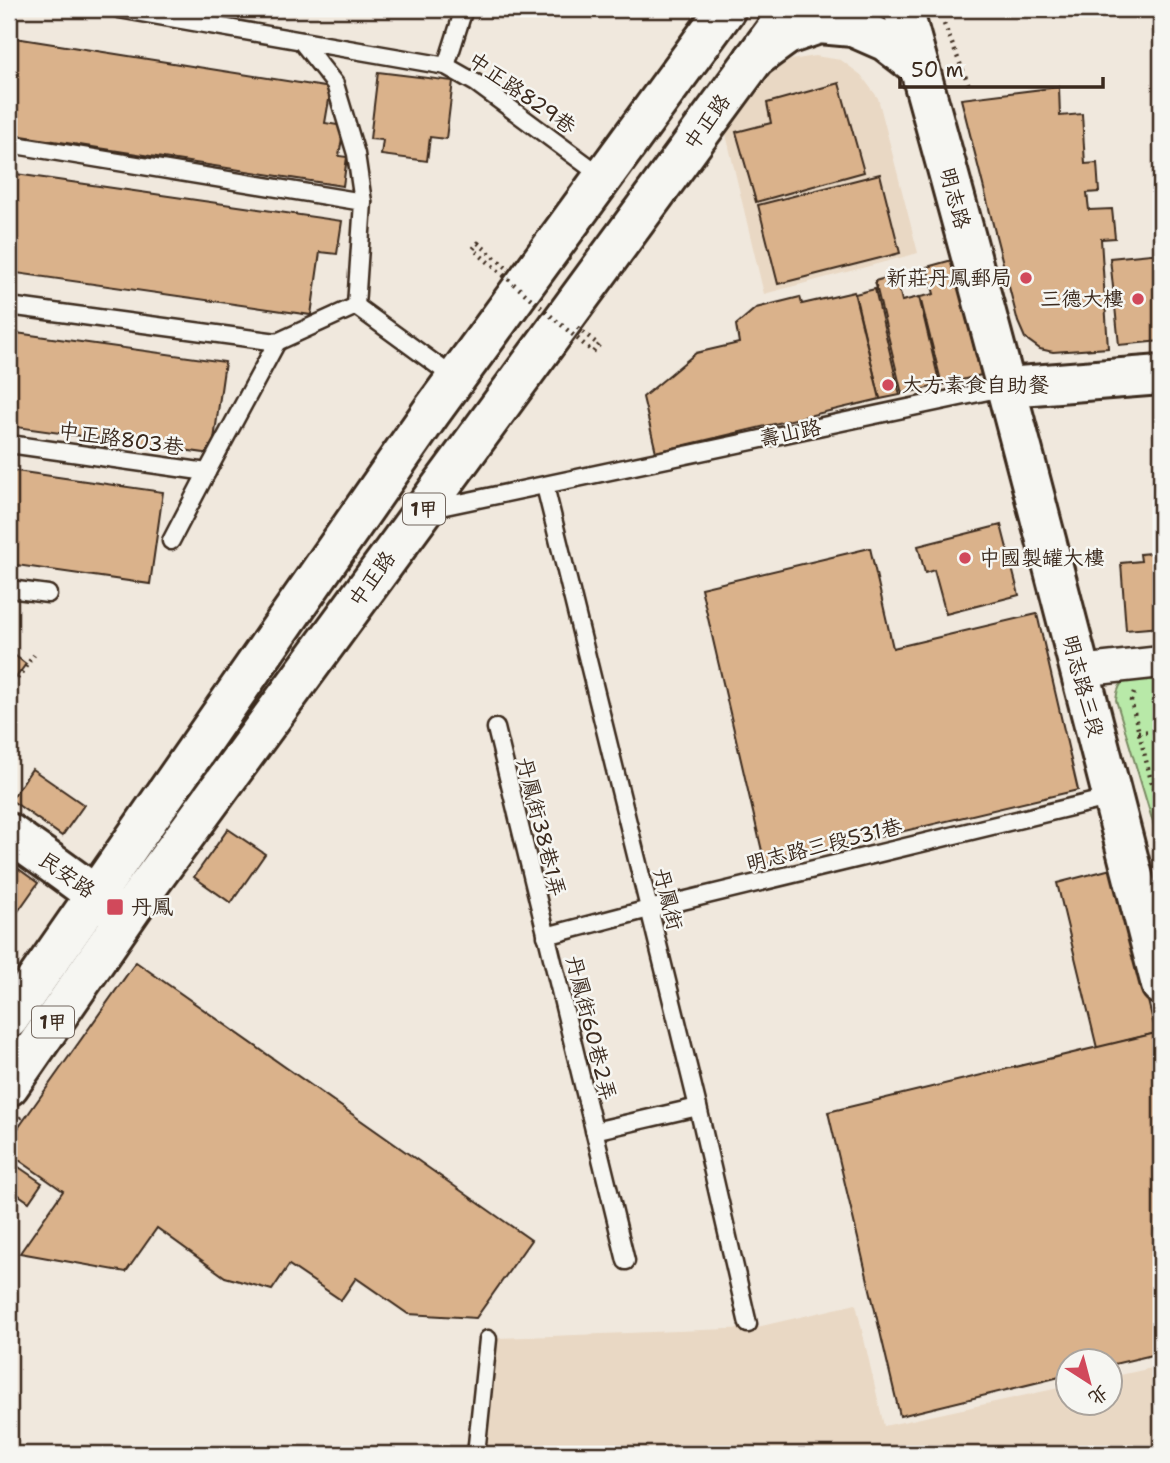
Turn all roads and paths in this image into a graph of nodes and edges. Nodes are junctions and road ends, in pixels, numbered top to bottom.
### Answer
1 (119, 9) edge
2 (464, 9) edge
3 (726, 9) edge
4 (791, 9) edge
5 (903, 9) edge
6 (942, 20) dead end
7 (301, 41) junction
8 (752, 61) junction
9 (446, 66) junction
10 (919, 67) junction
11 (970, 89) dead end
12 (9, 144) edge
13 (603, 177) junction
14 (363, 202) junction
15 (506, 267) dead end
16 (9, 306) edge
17 (356, 306) junction
18 (575, 325) dead end
19 (277, 342) junction
20 (1161, 375) edge
21 (456, 379) junction
22 (1007, 387) junction
23 (9, 444) edge
24 (207, 472) junction
25 (545, 486) junction
26 (422, 512) junction
27 (170, 541) dead end
28 (9, 589) edge
29 (48, 594) dead end
30 (34, 655) dead end
31 (1161, 662) edge
32 (1079, 671) junction
33 (9, 690) edge
34 (1134, 693) dead end
35 (496, 728) dead end
36 (1161, 731) edge
37 (1138, 732) junction
38 (1112, 797) junction
39 (1161, 820) edge
40 (9, 833) edge
41 (96, 895) junction
42 (649, 909) junction
43 (124, 919) junction
44 (546, 936) junction
45 (1161, 985) edge
46 (9, 1019) edge
47 (9, 1086) edge
48 (698, 1107) junction
49 (594, 1131) junction
50 (626, 1261) dead end
51 (748, 1324) dead end
52 (488, 1339) dead end
53 (476, 1454) edge

1 - 7 lane, 中正路829巷
2 - 9 lane
3 - 13 main road, 1甲
4 - 8 main road, 中正路 / 1甲
5 - 10 main road, 明志路
6 - 11 path
7 - 9 lane, 中正路829巷
7 - 14 lane
8 - 10 main road
8 - 26 main road, 中正路 / 1甲
9 - 13 lane, 中正路829巷
10 - 22 main road, 明志路
12 - 14 lane
13 - 21 main road, 1甲
14 - 17 lane
15 - 18 path, bridge
16 - 19 lane
17 - 19 lane
17 - 21 lane
19 - 24 lane, 中正路803巷
20 - 22 main road, 壽山路
21 - 41 main road, 1甲
22 - 25 lane, 壽山路
22 - 32 main road, 明志路三段
23 - 24 lane, 中正路803巷
24 - 27 lane
25 - 26 lane, 壽山路
25 - 42 lane, 丹鳳街
26 - 43 main road, 中正路 / 1甲
28 - 29 lane
30 - 33 path
31 - 32 street
32 - 38 main road, 明志路三段
34 - 37 path
35 - 44 lane, 丹鳳街38巷1弄
36 - 37 path
37 - 39 path
38 - 42 lane, 明志路三段531巷
38 - 45 main road, 明志路三段
40 - 41 main road, 民安路
41 - 43 main road, 民安路
41 - 46 main road, 1甲
42 - 44 lane, 明志路三段531巷
42 - 48 lane, 丹鳳街
43 - 47 main road, 中正路 / 1甲
44 - 49 lane, 丹鳳街60巷2弄
48 - 49 lane
48 - 51 lane, 丹鳳街
49 - 50 lane, 丹鳳街60巷2弄
52 - 53 lane

